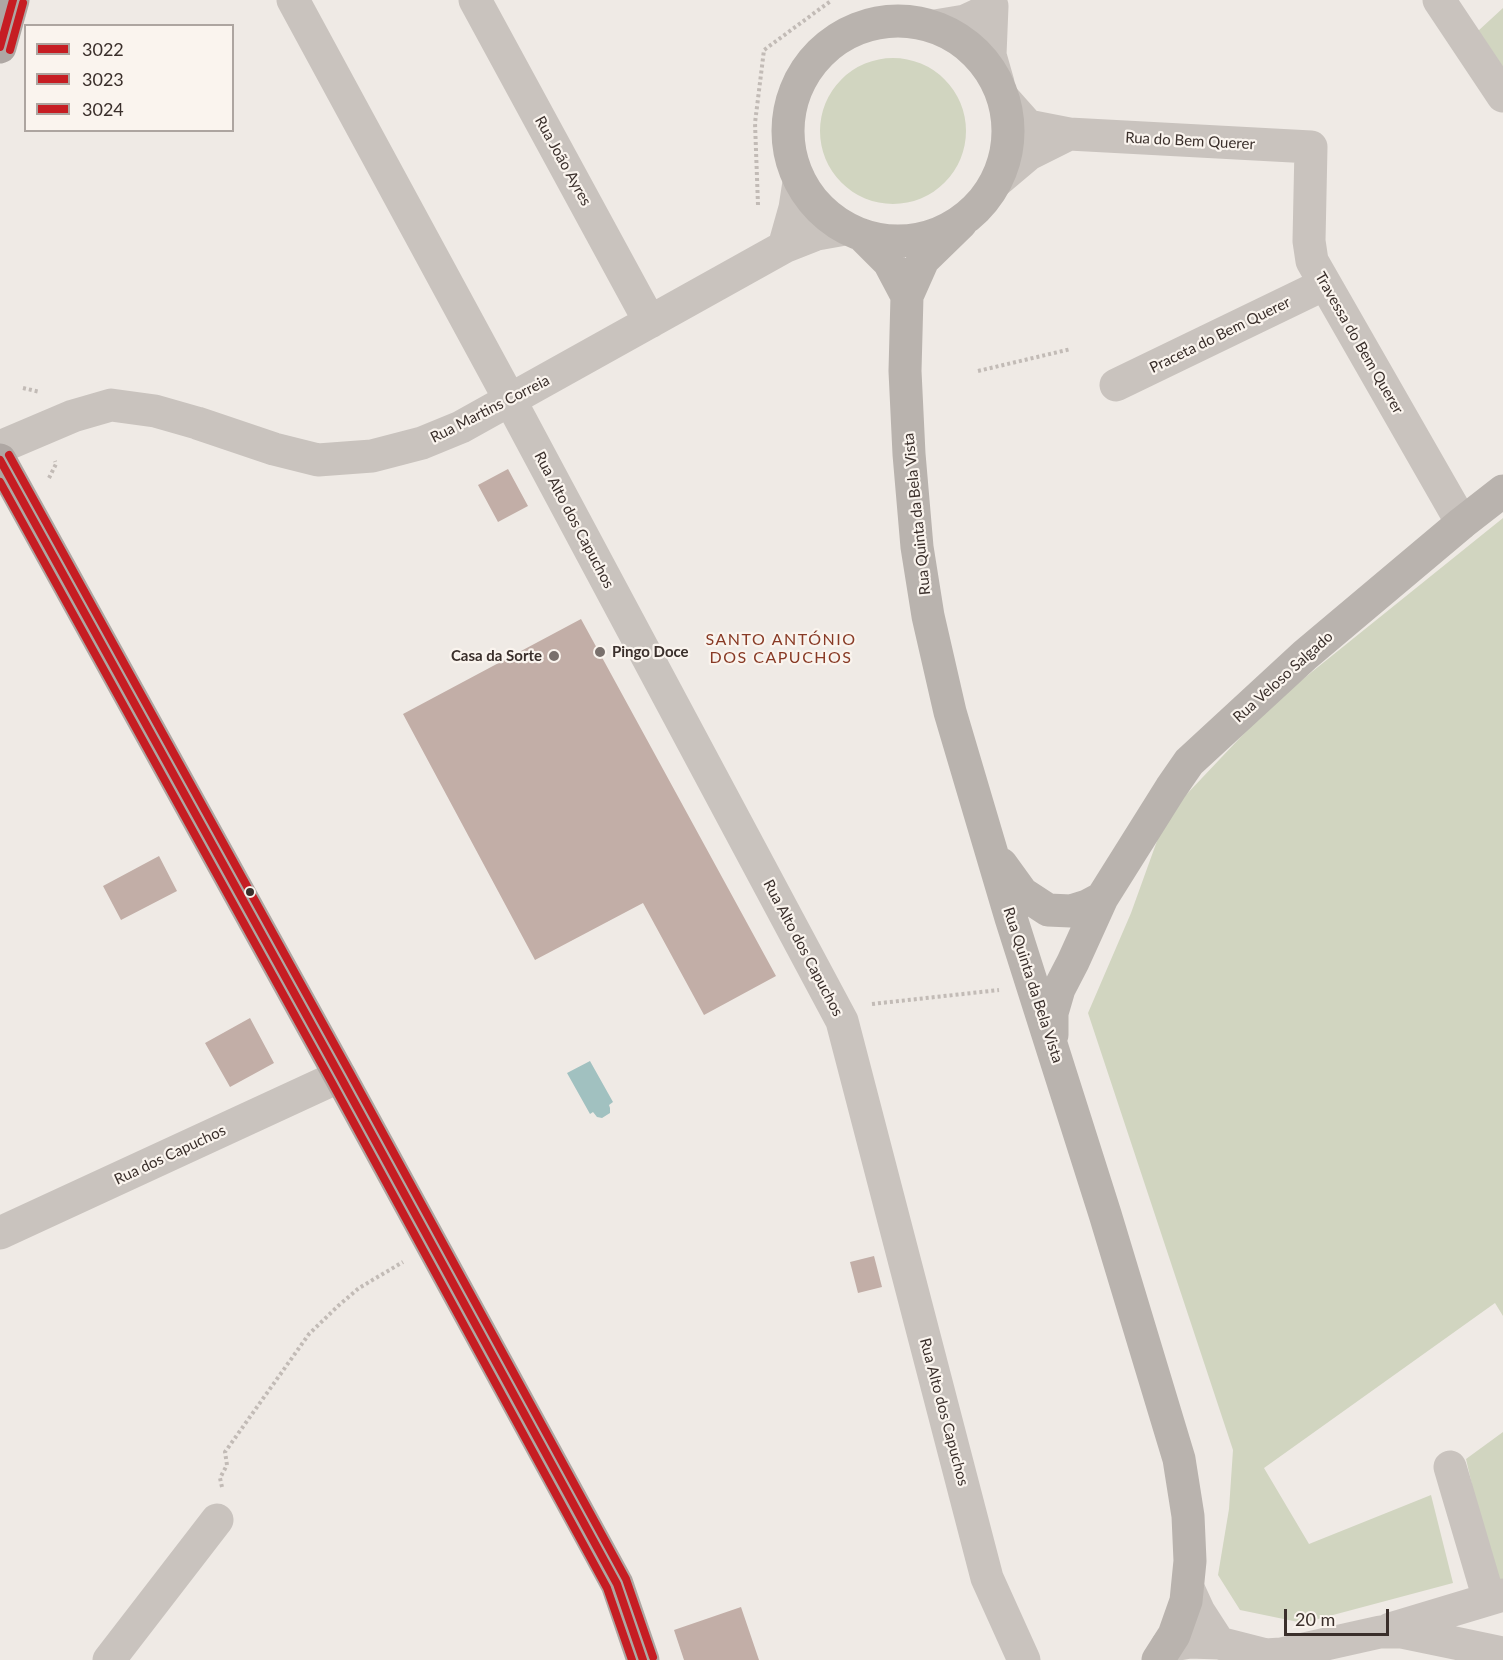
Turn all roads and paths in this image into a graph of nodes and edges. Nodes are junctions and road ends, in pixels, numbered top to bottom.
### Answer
1 (14, 0) edge
2 (293, 0) edge
3 (475, 0) edge
4 (1439, 0) edge
5 (993, 3) edge
6 (873, 12) edge
7 (926, 17) edge
8 (0, 47) edge
9 (1001, 91) junction
10 (1503, 96) edge
11 (1069, 134) junction
12 (1311, 147) joint
13 (997, 181) junction
14 (799, 182) junction
15 (961, 223) junction
16 (854, 232) junction
17 (784, 247) junction
18 (1325, 284) junction
19 (907, 296) junction
20 (650, 322) junction
21 (1071, 349) dead end
22 (978, 371) dead end
23 (1116, 386) dead end
24 (510, 400) junction
25 (0, 447) edge
26 (0, 460) edge
27 (1503, 491) edge
28 (1462, 523) junction
29 (992, 852) junction
30 (1102, 898) junction
31 (1048, 910) junction
32 (1021, 948) junction
33 (1073, 962) junction
34 (1033, 986) junction
35 (835, 1008) junction
36 (1052, 1046) junction
37 (340, 1076) junction
38 (0, 1233) edge
39 (433, 1246) junction
40 (1450, 1467) dead end
41 (217, 1520) joint
42 (1188, 1588) junction
43 (1496, 1597) edge
44 (1380, 1632) junction
45 (1219, 1643) junction
46 (1163, 1653) edge
47 (1503, 1653) edge
48 (1272, 1657) edge
49 (109, 1660) edge
50 (643, 1660) edge
51 (1024, 1660) edge

1 - 8 main road
2 - 24 street, Rua Alto dos Capuchos
3 - 20 street, Rua João Ayres
4 - 10 street
5 - 7 street
5 - 9 street
6 - 7 street
6 - 14 street
7 - 9 street
9 - 11 street, Rua do Bem Querer
9 - 13 street
11 - 12 street, Rua do Bem Querer
11 - 13 street, Rua do Bem Querer
12 - 18 street, Travessa do Bem Querer
13 - 15 street
14 - 16 street
14 - 17 street
15 - 16 street
15 - 19 street
16 - 17 street, Rua Martins Correia
16 - 19 street
17 - 20 street, Rua Martins Correia
18 - 23 street, Praceta do Bem Querer
18 - 28 street, Travessa do Bem Querer
19 - 29 street, Rua Quinta da Bela Vista
20 - 24 street, Rua Martins Correia
21 - 22 path
24 - 25 street, Rua Martins Correia
24 - 35 street, Rua Alto dos Capuchos
26 - 37 main road
27 - 28 street, Rua Veloso Salgado
28 - 30 street, Rua Veloso Salgado
29 - 31 street
29 - 32 street, Rua Quinta da Bela Vista
30 - 31 street
30 - 33 street, Rua Veloso Salgado
31 - 32 street
32 - 33 street
32 - 34 street, Rua Quinta da Bela Vista
33 - 36 street, Rua Veloso Salgado
34 - 35 path
34 - 36 street, Rua Quinta da Bela Vista
35 - 51 street, Rua Alto dos Capuchos
36 - 42 street, Rua Quinta da Bela Vista
37 - 38 street, Rua dos Capuchos
37 - 39 main road
39 - 41 path
39 - 50 main road
40 - 43 street
41 - 49 street
42 - 45 street
42 - 46 street, Rua Quinta da Bela Vista
43 - 44 street
44 - 47 street
44 - 48 street
45 - 46 street
45 - 48 street

